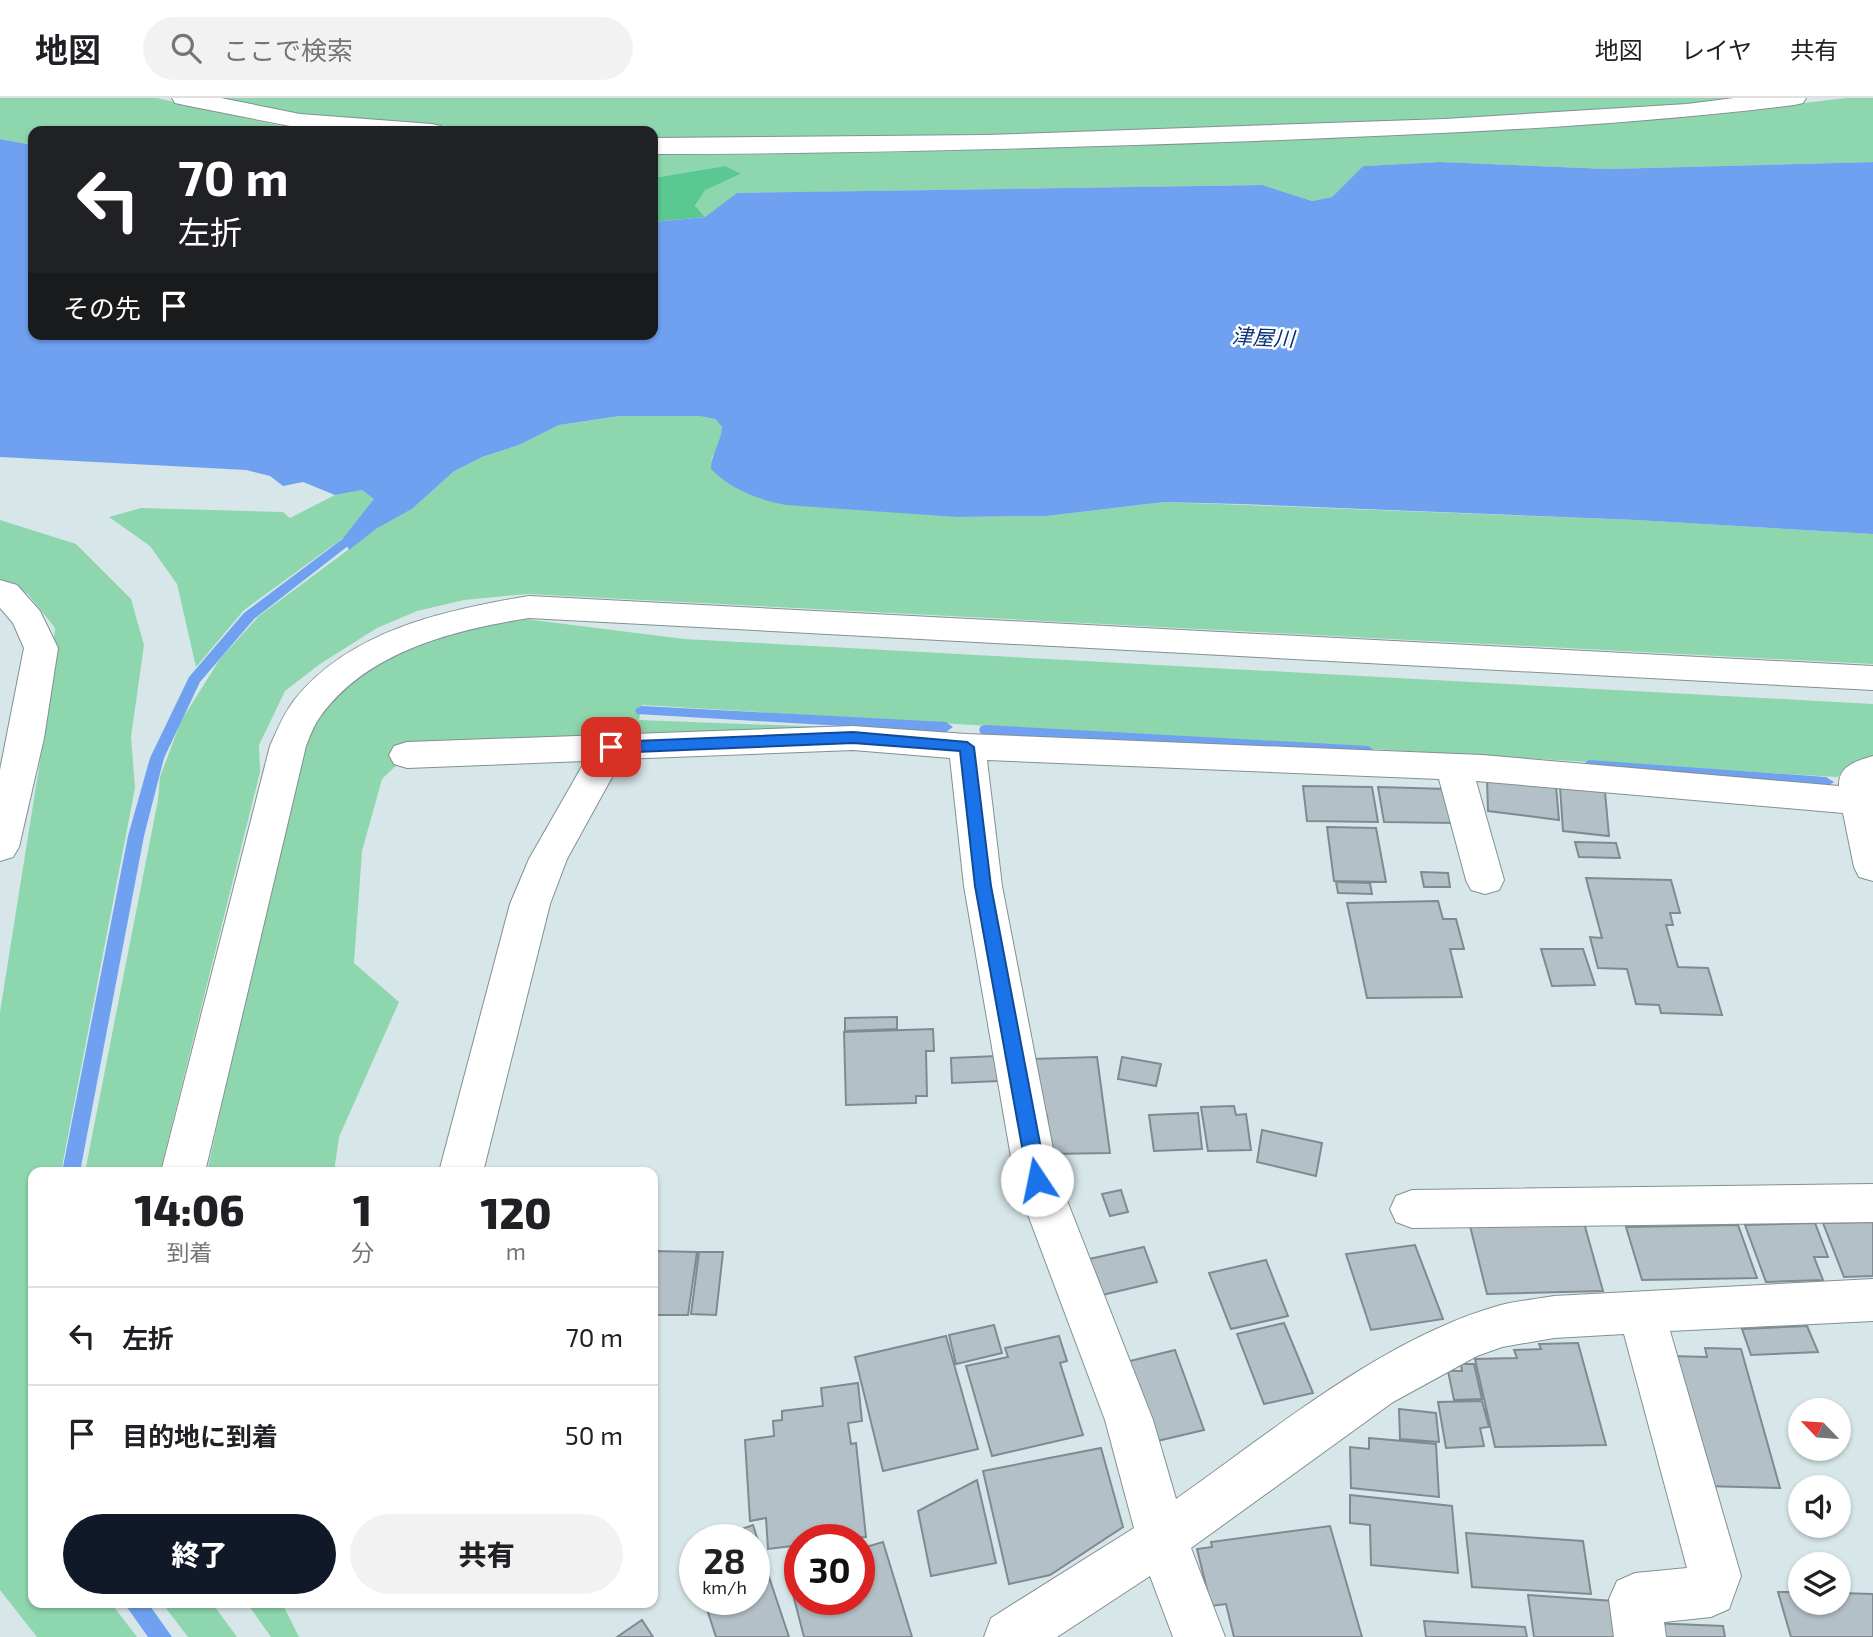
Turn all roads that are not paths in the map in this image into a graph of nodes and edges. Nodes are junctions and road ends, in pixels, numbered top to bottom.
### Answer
1 (184, 98) edge
2 (1794, 98) edge
3 (366, 126) edge
4 (658, 146) edge
5 (0, 591) edge
6 (1873, 678) edge
7 (611, 747) junction
8 (967, 747) junction
9 (407, 755) dead end
10 (1454, 767) junction
11 (1867, 801) edge
12 (0, 847) edge
13 (1873, 867) edge
14 (1485, 880) dead end
15 (184, 1167) edge
16 (462, 1167) edge
17 (1873, 1203) edge
18 (1412, 1209) dead end
19 (1873, 1300) edge
20 (1641, 1312) junction
21 (1162, 1539) junction
22 (1010, 1637) edge
23 (1199, 1637) edge
24 (1640, 1637) edge

1 - 3 street
2 - 4 street
5 - 12 street
6 - 15 street
7 - 8 street
7 - 9 street
7 - 16 street
8 - 10 street
8 - 21 street
10 - 11 street
10 - 14 street
11 - 13 street
17 - 18 street
19 - 20 street
20 - 21 street
20 - 24 street
21 - 22 street
21 - 23 street

